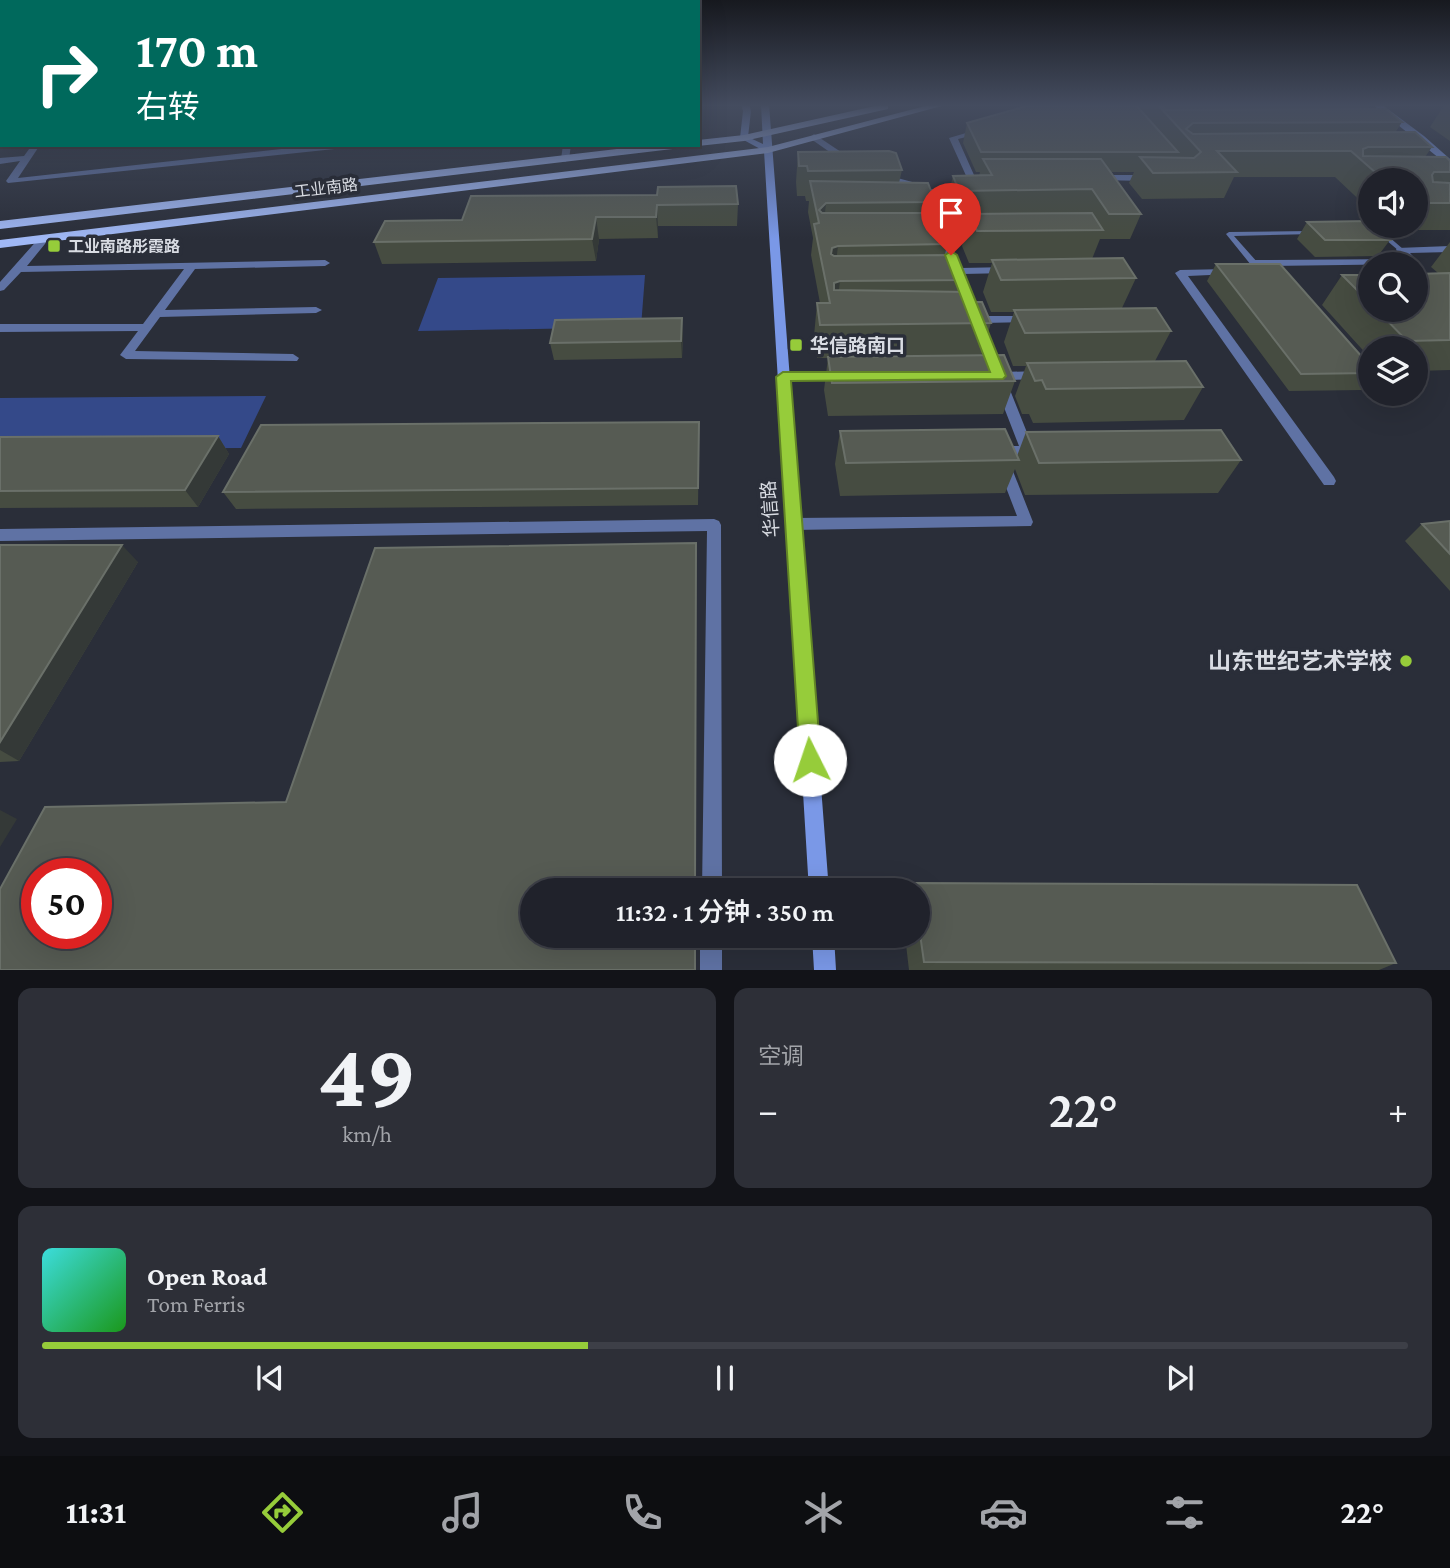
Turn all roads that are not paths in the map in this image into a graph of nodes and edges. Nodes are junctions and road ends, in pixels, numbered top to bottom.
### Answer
1 (33, 149) edge
2 (270, 149) edge
3 (566, 149) edge
4 (646, 149) edge
5 (829, 149) edge
6 (958, 149) edge
7 (1434, 149) edge
8 (768, 150) joint
9 (1423, 152) edge
10 (1437, 152) junction
11 (26, 158) junction
12 (565, 159) junction
13 (0, 161) edge
14 (1450, 164) edge
15 (856, 167) edge
16 (870, 171) edge
17 (997, 178) edge
18 (1089, 178) edge
19 (1155, 178) edge
20 (11, 181) junction
21 (0, 182) edge
22 (926, 192) junction
23 (967, 192) edge
24 (932, 205) junction
25 (919, 206) edge
26 (0, 225) edge
27 (939, 225) junction
28 (992, 225) edge
29 (1354, 232) edge
30 (1328, 233) edge
31 (44, 239) junction
32 (931, 239) edge
33 (945, 239) junction
34 (0, 244) edge
35 (1450, 249) edge
36 (1401, 250) junction
37 (325, 263) dead end
38 (1254, 263) junction
39 (192, 266) junction
40 (1026, 269) edge
41 (18, 270) junction
42 (960, 276) junction
43 (949, 282) edge
44 (0, 288) edge
45 (316, 310) dead end
46 (156, 314) junction
47 (1041, 319) edge
48 (951, 320) edge
49 (977, 320) junction
50 (147, 327) junction
51 (0, 328) edge
52 (293, 358) dead end
53 (1054, 375) edge
54 (992, 376) junction
55 (783, 377) junction
56 (851, 377) edge
57 (1329, 481) dead end
58 (794, 524) junction
59 (0, 535) edge
60 (712, 878) edge
61 (818, 878) edge
62 (711, 948) edge
63 (823, 948) edge
64 (711, 970) edge
65 (825, 970) edge

1 - 11 street
2 - 20 street
3 - 12 street
4 - 12 main road, 工业南路
5 - 15 street
6 - 17 street
7 - 10 main road
8 - 31 main road, 工业南路
8 - 55 main road, 华信路
9 - 10 street
10 - 14 main road
11 - 13 street
11 - 20 street
12 - 26 main road, 工业南路
16 - 22 street
18 - 19 street
20 - 21 street
22 - 23 street
22 - 24 street
24 - 25 street
24 - 27 street
27 - 28 lane
27 - 33 street
29 - 36 lane
30 - 38 lane
31 - 34 main road, 工业南路
31 - 41 street
32 - 33 street
33 - 42 street
35 - 36 street
36 - 38 street
37 - 39 street
38 - 57 street
39 - 41 street
39 - 46 street
40 - 42 street
41 - 44 street
42 - 43 street
42 - 49 street
45 - 46 street
46 - 50 street
47 - 49 street
48 - 49 street
49 - 54 street
50 - 51 street
50 - 52 street
53 - 54 street
54 - 58 street
55 - 56 street
55 - 58 main road, 华信路
58 - 61 main road, 华信路
59 - 60 street
62 - 64 street
63 - 65 main road

